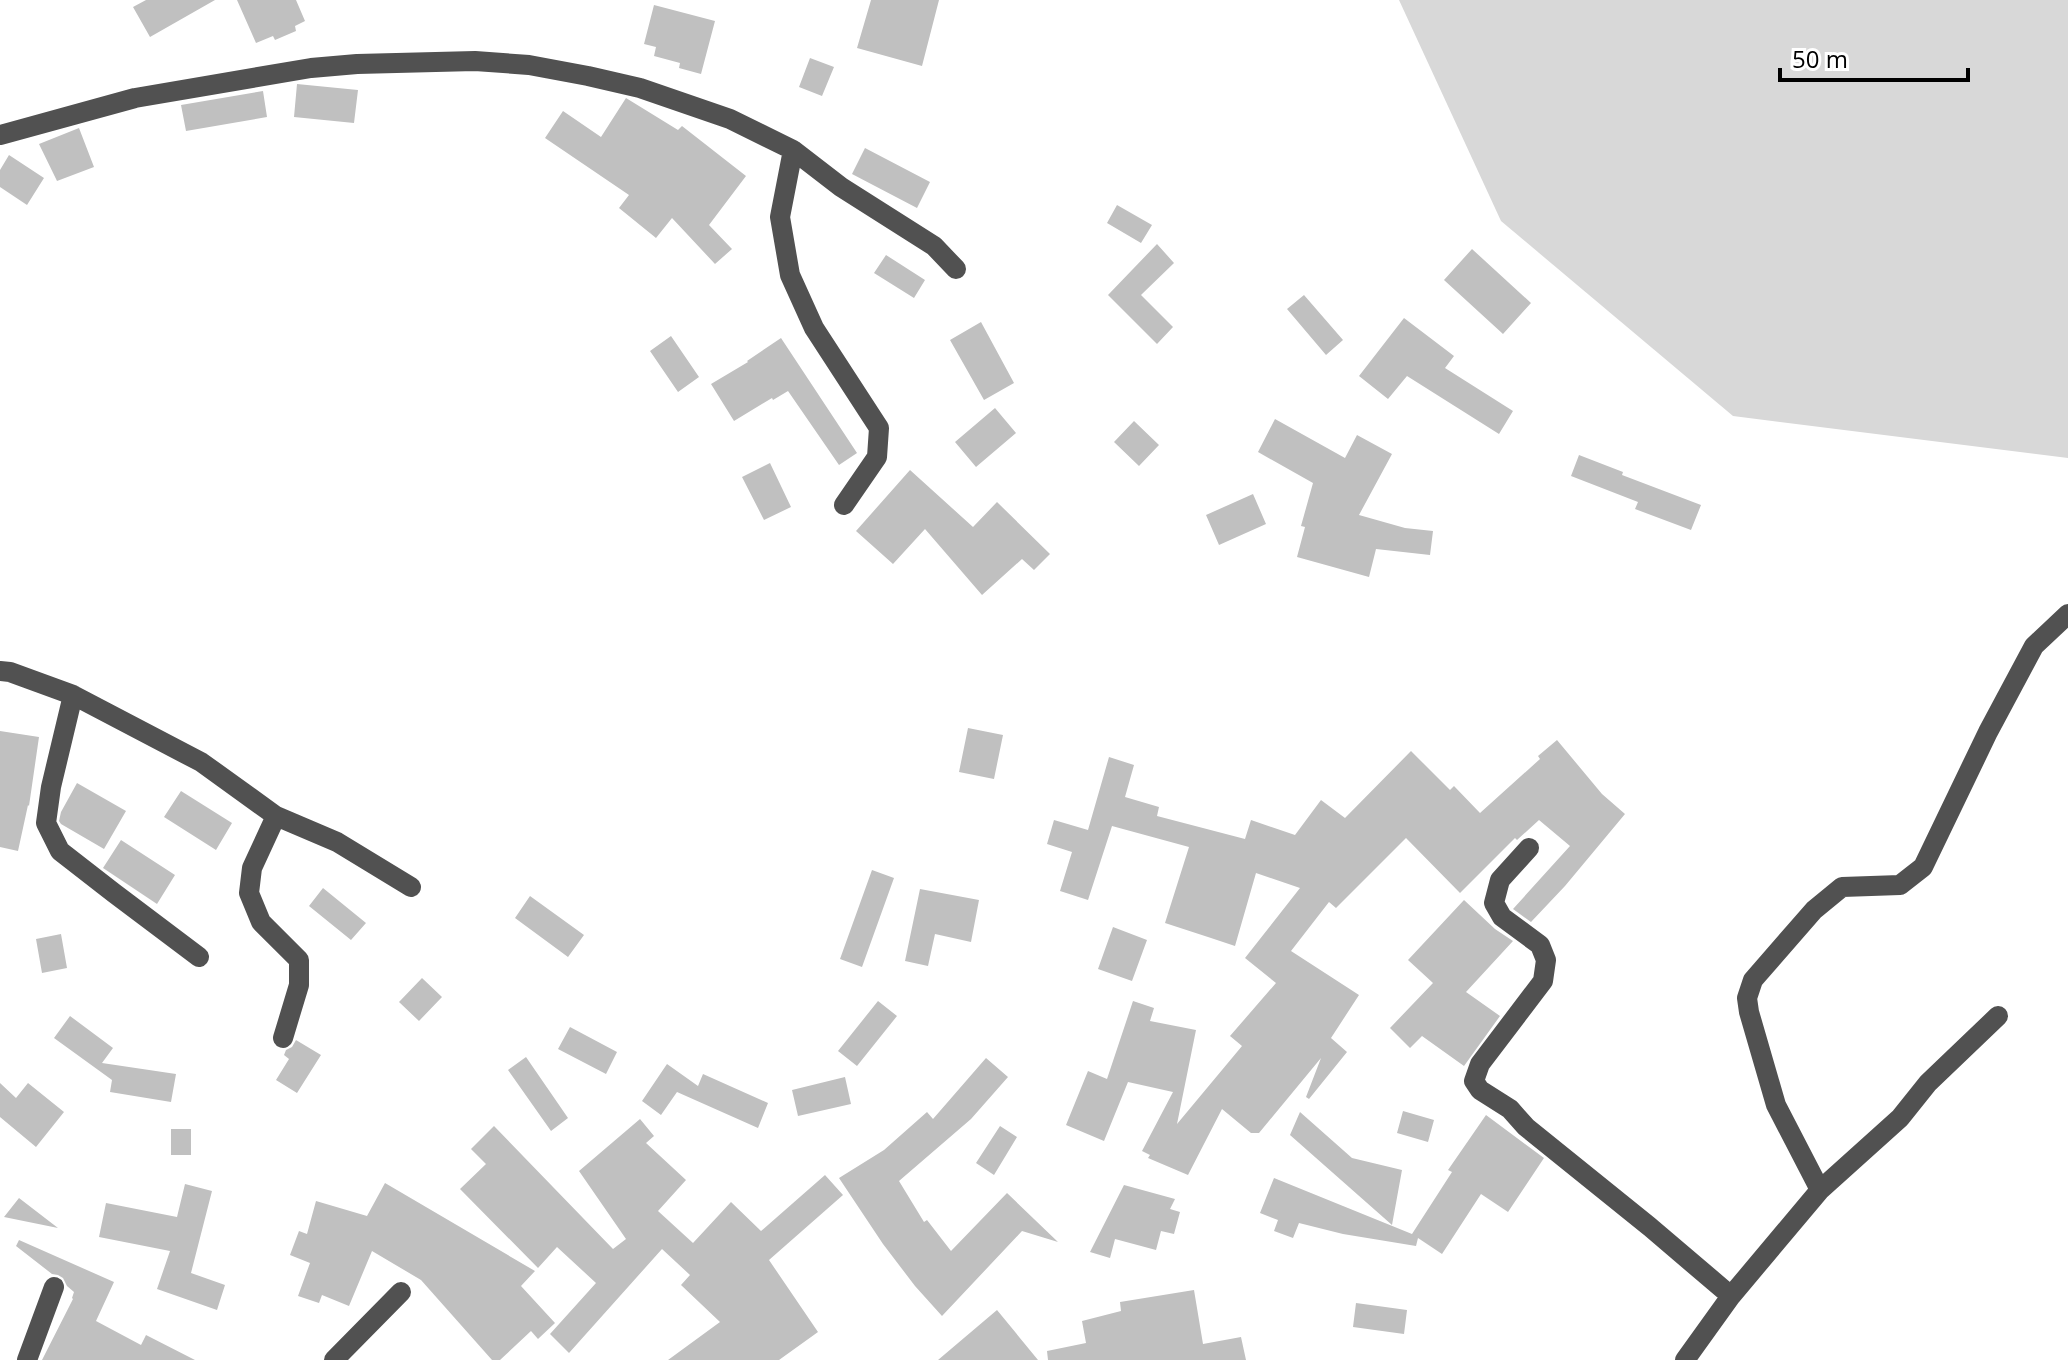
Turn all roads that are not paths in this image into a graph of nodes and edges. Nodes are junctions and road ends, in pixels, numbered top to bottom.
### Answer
1 (0, 135) edge
2 (793, 150) junction
3 (956, 269) dead end
4 (844, 505) dead end
5 (2068, 614) edge
6 (0, 671) edge
7 (73, 695) junction
8 (276, 816) junction
9 (1529, 848) dead end
10 (411, 887) dead end
11 (199, 957) dead end
12 (1998, 1016) dead end
13 (283, 1038) dead end
14 (1820, 1190) junction
15 (54, 1287) dead end
16 (401, 1292) dead end
17 (1731, 1296) junction
18 (27, 1360) edge
19 (334, 1360) edge
20 (1685, 1360) edge

1 - 2 street
2 - 3 street
2 - 4 street
5 - 14 street
6 - 7 street
7 - 8 street
7 - 11 street
8 - 10 street
8 - 13 street
9 - 17 street
12 - 14 street
14 - 17 street
15 - 18 street
16 - 19 street
17 - 20 street

